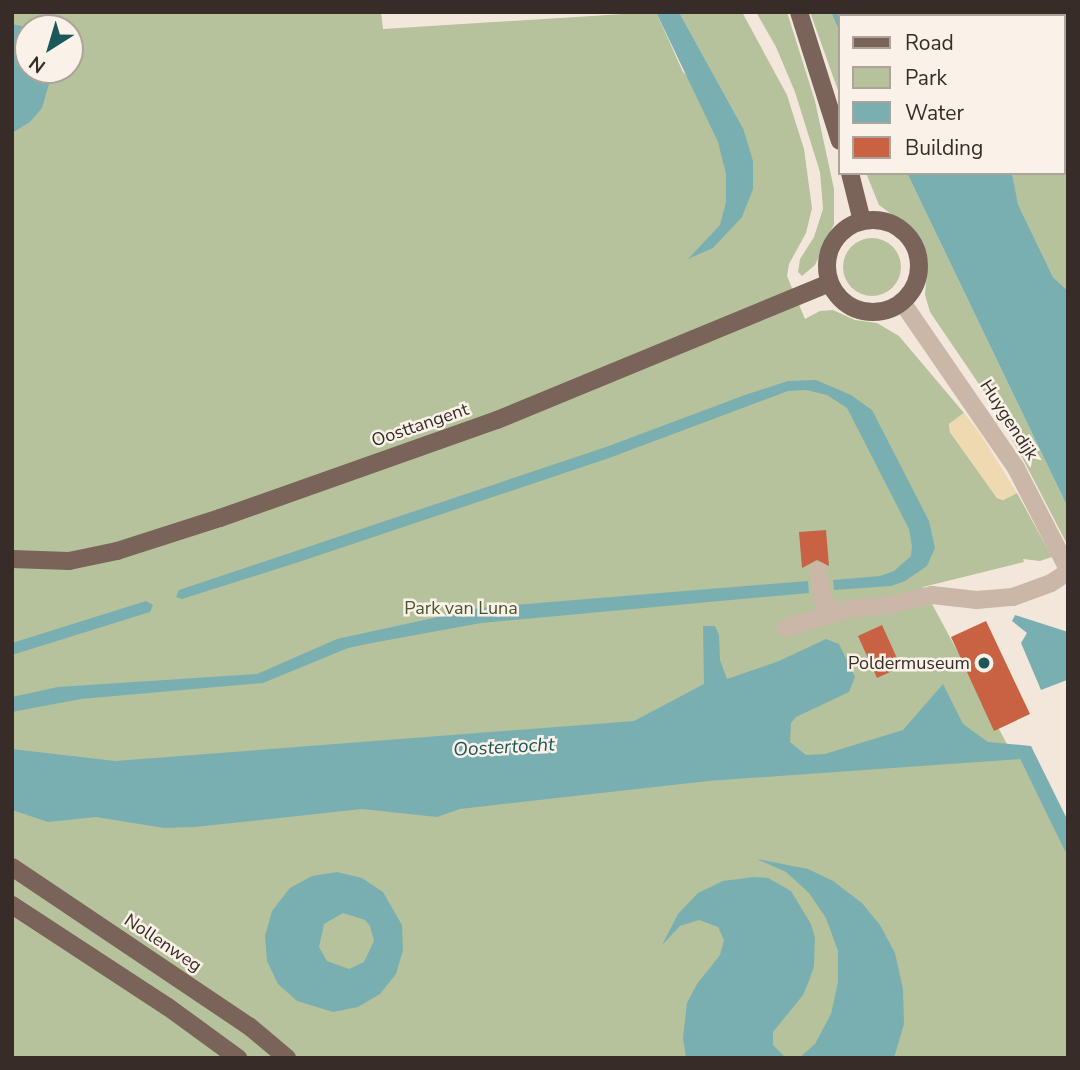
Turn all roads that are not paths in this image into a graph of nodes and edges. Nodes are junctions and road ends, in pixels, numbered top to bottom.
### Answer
1 (799, 12) edge
2 (838, 135) edge
3 (850, 175) edge
4 (862, 221) junction
5 (830, 283) junction
6 (902, 302) junction
7 (12, 559) edge
8 (1068, 570) edge
9 (818, 571) dead end
10 (833, 614) junction
11 (785, 628) dead end
12 (12, 867) edge
13 (12, 905) edge
14 (238, 1058) edge
15 (287, 1058) edge

1 - 2 main road
3 - 4 main road
4 - 5 main road
4 - 6 main road
5 - 6 main road
5 - 7 main road, Oosttangent
6 - 8 street, Huygendijk
8 - 10 street
9 - 10 street
10 - 11 street
12 - 15 main road, Nollenweg
13 - 14 main road

